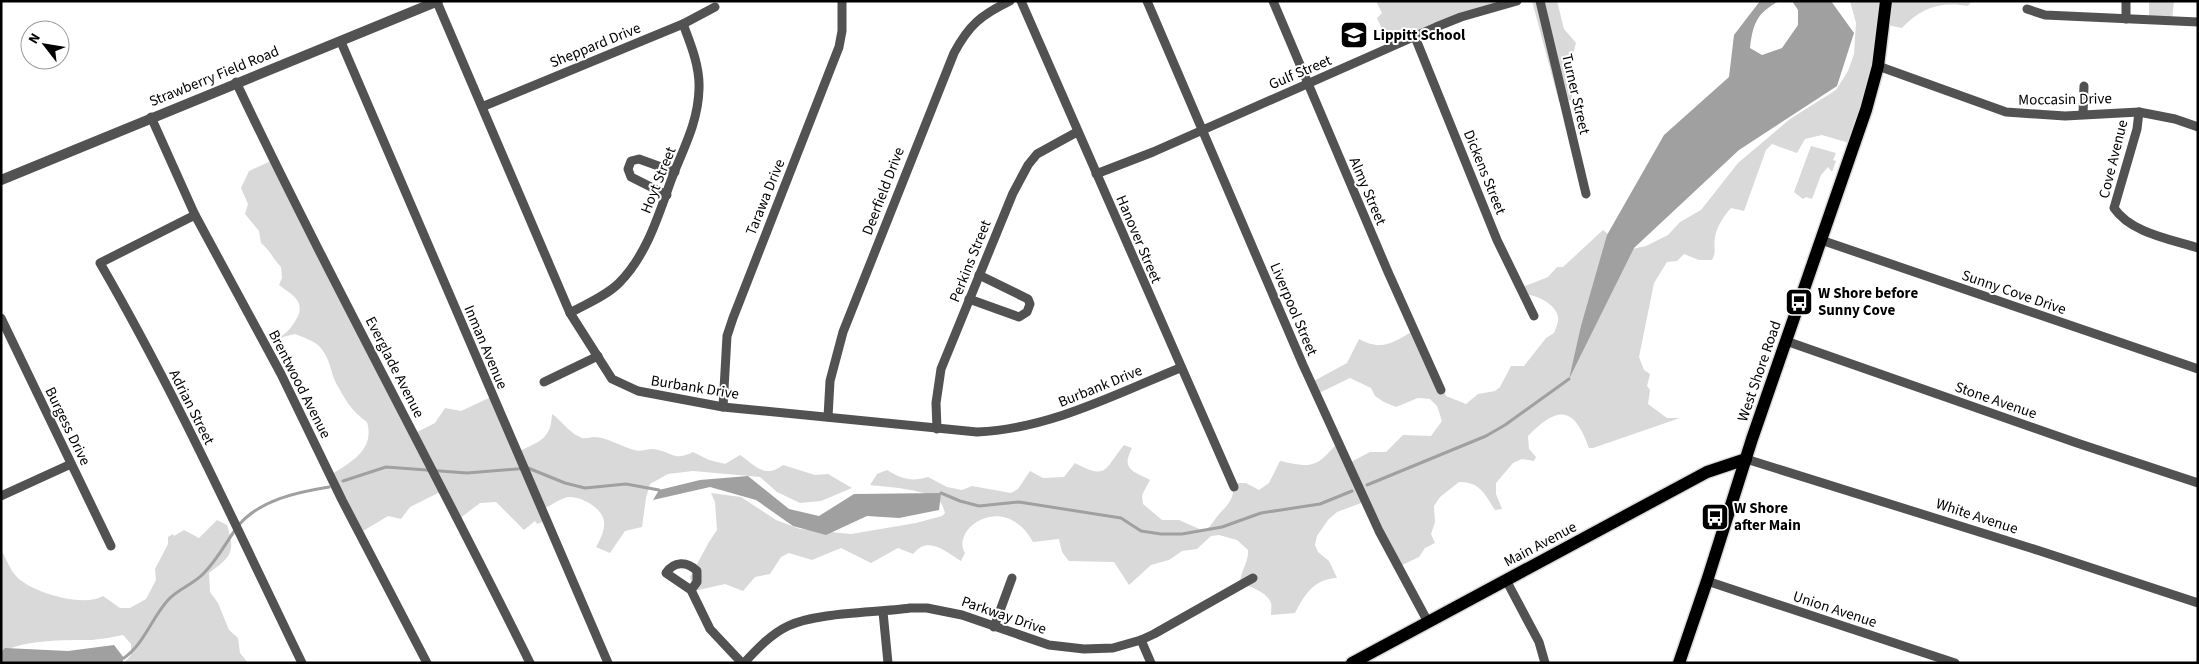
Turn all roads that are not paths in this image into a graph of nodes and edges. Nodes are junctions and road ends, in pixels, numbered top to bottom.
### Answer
1 (842, 1) edge
2 (1010, 1) edge
3 (1021, 1) edge
4 (1147, 1) edge
5 (1273, 1) edge
6 (1517, 1) edge
7 (1540, 1) edge
8 (1886, 1) edge
9 (2126, 1) edge
10 (438, 2) edge
11 (714, 6) dead end
12 (2028, 9) dead end
13 (2126, 19) junction
14 (2198, 22) edge
15 (682, 24) junction
16 (1415, 37) junction
17 (341, 42) junction
18 (1878, 66) junction
19 (236, 82) junction
20 (1307, 84) junction
21 (2084, 86) dead end
22 (484, 106) junction
23 (2138, 112) junction
24 (2083, 114) junction
25 (151, 117) junction
26 (2198, 127) edge
27 (1204, 130) junction
28 (1076, 132) junction
29 (675, 172) junction
30 (1096, 174) junction
31 (1, 180) edge
32 (1586, 194) dead end
33 (667, 195) junction
34 (195, 215) junction
35 (1821, 240) junction
36 (2198, 248) edge
37 (979, 275) junction
38 (969, 299) junction
39 (570, 313) junction
40 (1534, 316) dead end
41 (1, 318) edge
42 (1786, 341) junction
43 (598, 356) junction
44 (1180, 368) junction
45 (2198, 369) edge
46 (544, 382) dead end
47 (1441, 390) dead end
48 (723, 407) junction
49 (828, 417) junction
50 (938, 428) junction
51 (1746, 459) junction
52 (71, 464) junction
53 (2198, 483) edge
54 (1234, 487) dead end
55 (1, 496) edge
56 (111, 546) dead end
57 (1012, 578) dead end
58 (1253, 578) dead end
59 (1506, 580) junction
60 (1707, 581) junction
61 (691, 590) dead end
62 (2198, 603) edge
63 (883, 612) junction
64 (1428, 622) junction
65 (994, 627) junction
66 (1142, 640) junction
67 (302, 663) edge
68 (427, 663) edge
69 (530, 663) edge
70 (608, 663) edge
71 (743, 663) edge
72 (888, 663) edge
73 (1151, 663) edge
74 (1352, 663) edge
75 (1546, 663) edge
76 (1679, 663) edge
77 (1955, 663) edge

1 - 48 street, Tarawa Drive
2 - 49 street, Deerfield Drive
3 - 28 street, Hanover Street
4 - 27 street, Liverpool Street
5 - 20 street, Almy Street
6 - 16 street, Gulf Street
7 - 32 street, Turner Street
8 - 18 main road, West Shore Road
9 - 13 street
10 - 17 street, Strawberry Field Road
10 - 22 street, Burbank Drive
11 - 15 street, Sheppard Drive
12 - 13 street
13 - 14 street
15 - 22 street, Sheppard Drive
15 - 29 street, Hoyt Street
16 - 20 street, Gulf Street
16 - 40 street, Dickens Street
17 - 19 street, Strawberry Field Road
17 - 70 street, Inman Avenue
18 - 24 street, Moccasin Drive
18 - 35 main road, West Shore Road
19 - 25 street, Strawberry Field Road
19 - 69 street, Everglade Avenue
20 - 27 street, Gulf Street
20 - 47 street, Almy Street
21 - 24 street
22 - 39 street, Burbank Drive
23 - 24 street, Moccasin Drive
23 - 26 street, Moccasin Drive
23 - 36 street, Cove Avenue
25 - 31 street, Strawberry Field Road
25 - 34 street, Brentwood Avenue
27 - 30 street, Gulf Street
27 - 64 street, Liverpool Street
28 - 30 street, Hanover Street
28 - 37 street, Perkins Street
29 - 33 street, Hoyt Street
29 - 33 street
30 - 44 street, Hanover Street
33 - 39 street, Hoyt Street
34 - 67 street, Adrian Street
34 - 68 street, Brentwood Avenue
35 - 42 main road, West Shore Road
35 - 45 street, Sunny Cove Drive
37 - 38 street, Perkins Street
37 - 38 street
38 - 50 street, Perkins Street
39 - 43 street, Burbank Drive
41 - 52 street, Burgess Drive
42 - 51 main road, West Shore Road
42 - 53 street, Stone Avenue
43 - 46 street
43 - 48 street, Burbank Drive
44 - 50 street, Burbank Drive
44 - 54 street, Hanover Street
48 - 49 street, Burbank Drive
49 - 50 street, Burbank Drive
51 - 59 main road, Main Avenue
51 - 60 main road, West Shore Road
51 - 62 street, White Avenue
52 - 55 street
52 - 56 street, Burgess Drive
57 - 65 street
58 - 66 street, Parkway Drive
59 - 64 main road, Main Avenue
59 - 75 street
60 - 76 main road, West Shore Road
60 - 77 street, Union Avenue
61 - 71 street
63 - 65 street, Parkway Drive
63 - 71 street, Parkway Drive
63 - 72 street
64 - 74 main road, Main Avenue
65 - 66 street, Parkway Drive
66 - 73 street

